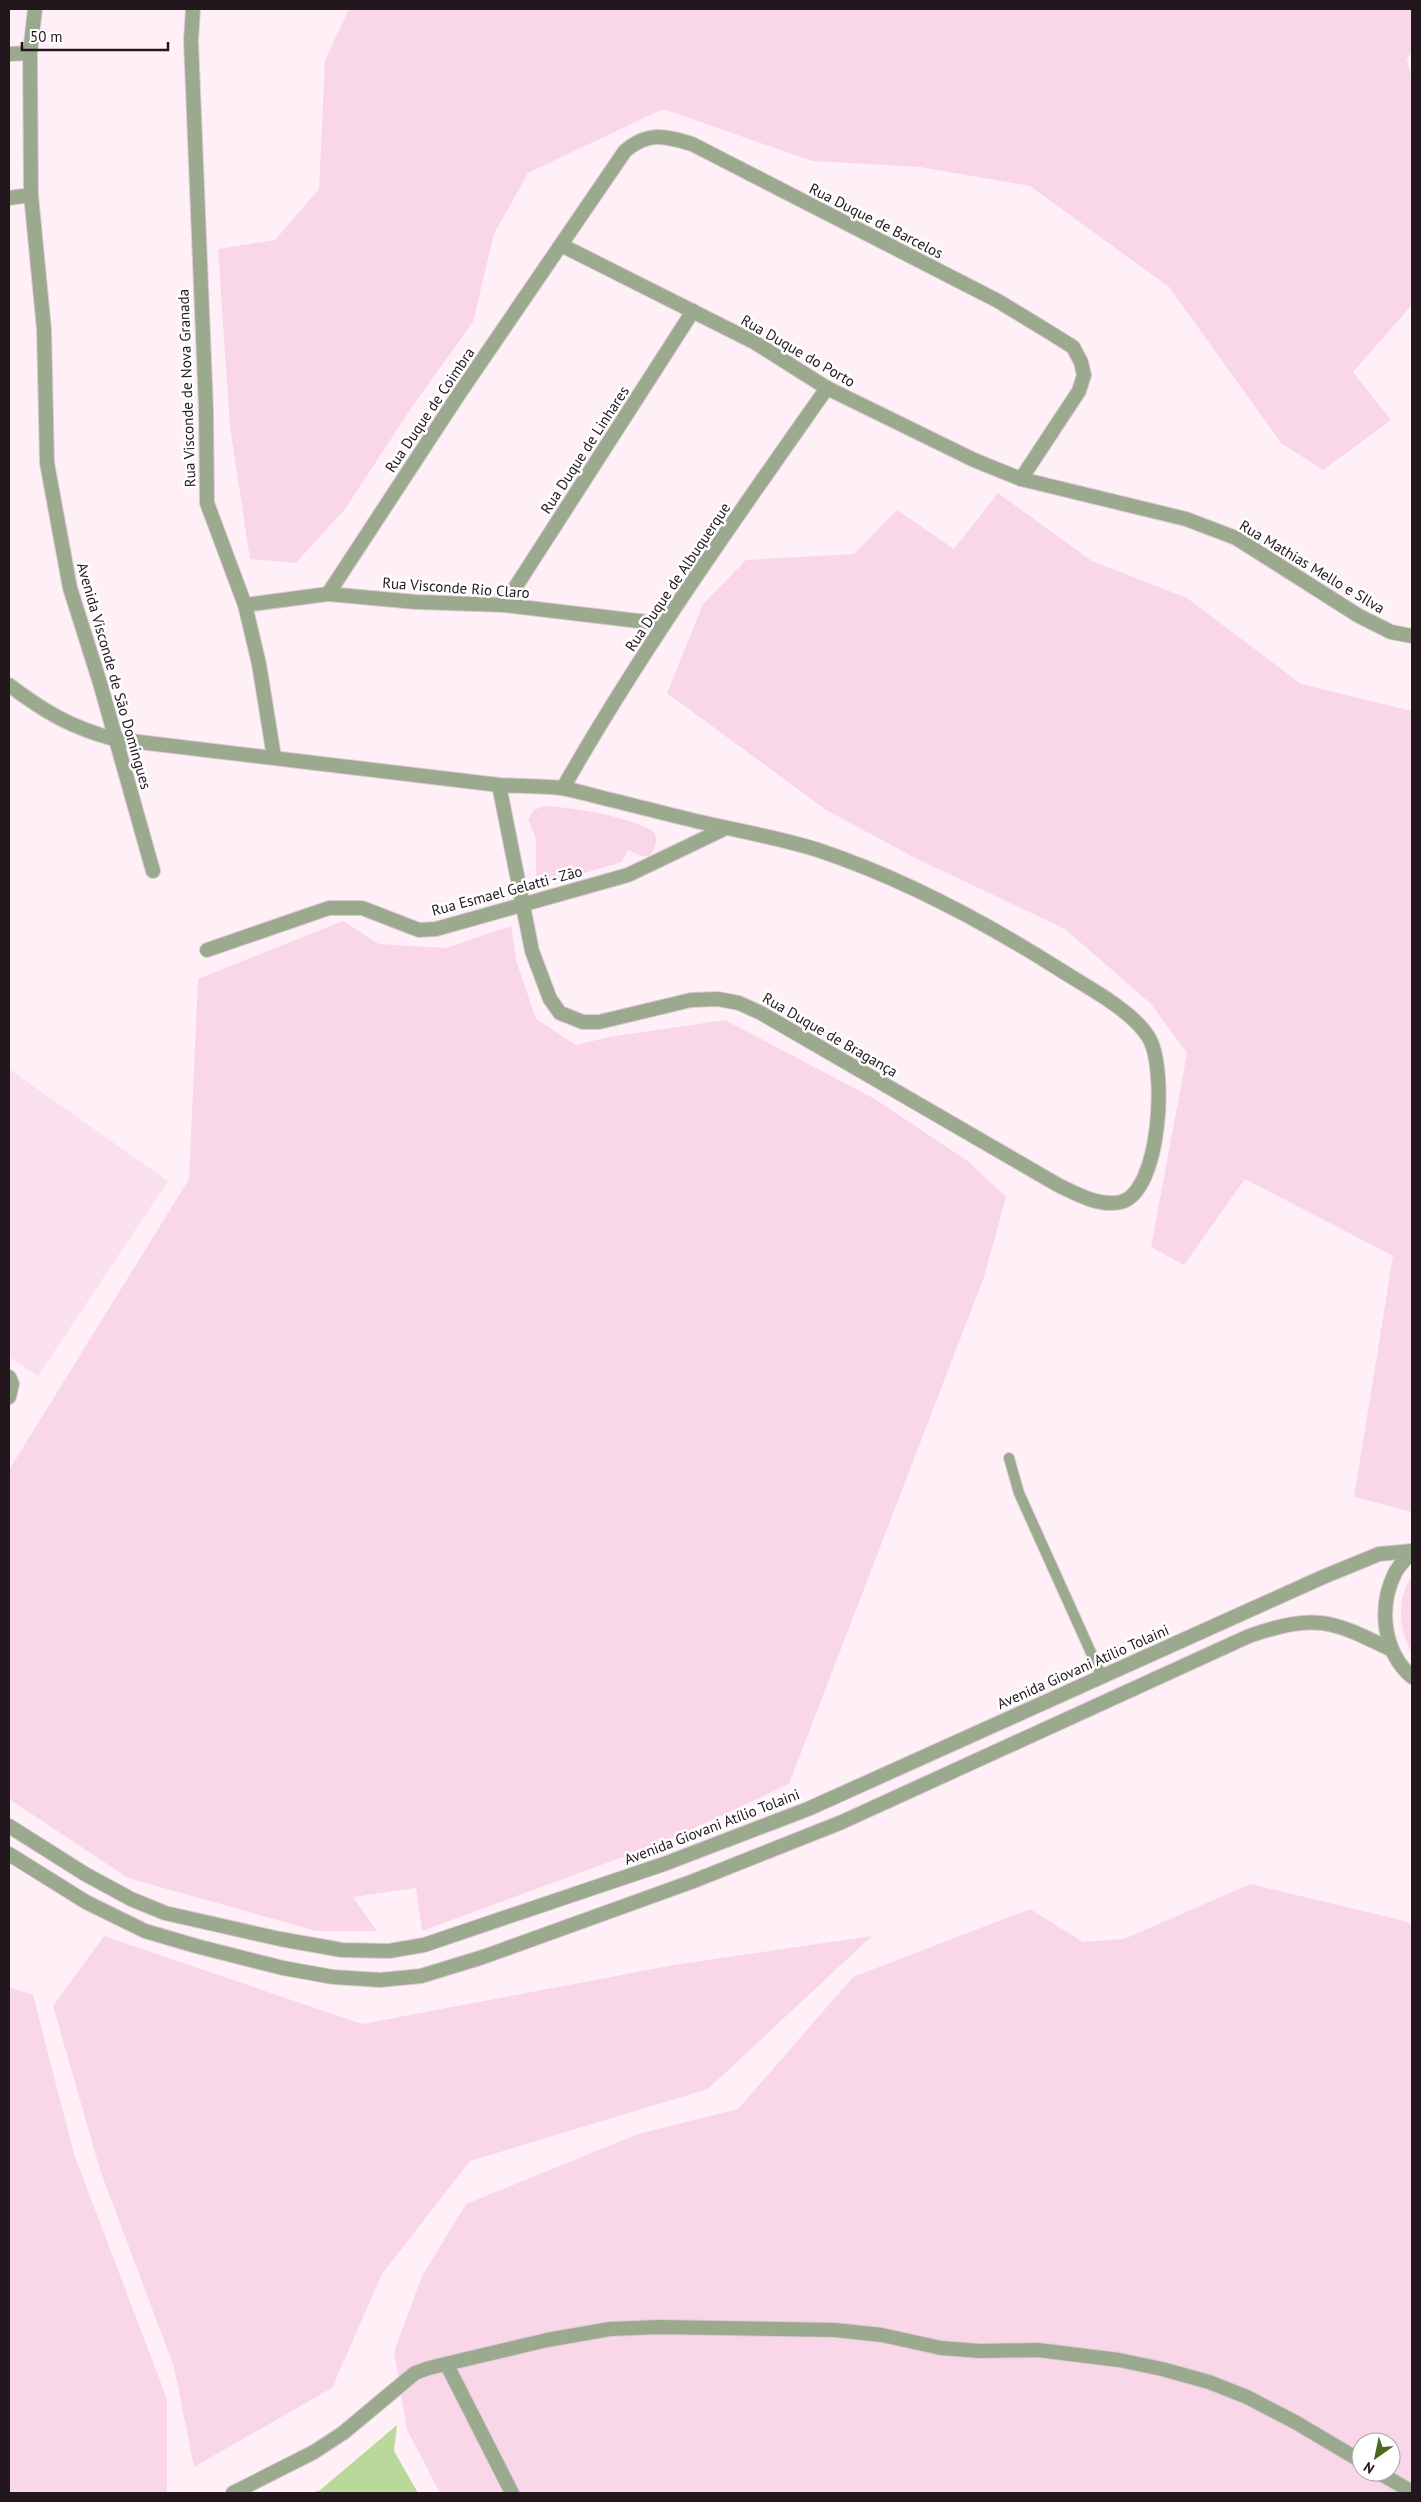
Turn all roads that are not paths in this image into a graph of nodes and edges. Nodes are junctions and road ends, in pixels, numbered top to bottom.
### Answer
1 (35, 9) edge
2 (193, 9) edge
3 (9, 54) edge
4 (30, 54) junction
5 (31, 195) junction
6 (9, 198) edge
7 (561, 245) junction
8 (693, 311) junction
9 (827, 388) junction
10 (1021, 479) junction
11 (328, 594) junction
12 (245, 605) junction
13 (504, 605) junction
14 (664, 624) junction
15 (1412, 636) edge
16 (9, 685) edge
17 (114, 739) junction
18 (274, 757) junction
19 (499, 785) junction
20 (563, 788) junction
21 (726, 828) junction
22 (153, 871) dead end
23 (524, 904) junction
24 (207, 950) dead end
25 (9, 1377) edge
26 (9, 1397) edge
27 (1009, 1458) dead end
28 (1412, 1551) edge
29 (1392, 1650) junction
30 (1102, 1677) junction
31 (1412, 1677) edge
32 (9, 1826) edge
33 (12, 1861) edge
34 (447, 2365) junction
35 (1351, 2456) edge
36 (1395, 2482) edge
37 (1412, 2492) edge
38 (233, 2493) edge
39 (512, 2493) edge

1 - 4 street, Avenida Visconde de São Domingues
2 - 12 street, Rua Visconde de Nova Granada
3 - 4 street
4 - 5 street, Avenida Visconde de São Domingues
5 - 6 street
5 - 17 street, Avenida Visconde de São Domingues
7 - 8 street, Rua Duque do Porto
7 - 10 street, Rua Duque de Barcelos
7 - 11 street, Rua Duque de Coimbra
8 - 9 street, Rua Duque do Porto
8 - 13 street, Rua Duque de Linhares
9 - 10 street, Rua Duque do Porto
9 - 14 street, Rua Duque de Albuquerque
10 - 15 street, Rua Mathias Mello e SIlva
11 - 12 street, Rua Visconde Rio Claro
11 - 13 street, Rua Visconde Rio Claro
12 - 18 street, Rua Visconde de Nova Granada
13 - 14 street, Rua Visconde Rio Claro
14 - 20 street, Rua Duque de Albuquerque
16 - 17 street
17 - 18 street
17 - 22 street, Avenida Visconde de São Domingues
18 - 19 street
19 - 20 street
19 - 23 street, Rua Duque de Bragança
20 - 21 street
21 - 23 street, Rua Esmael Gelatti - Zão
21 - 23 street, Rua Duque de Bragança
23 - 24 street, Rua Esmael Gelatti - Zão
25 - 26 street
27 - 30 lane
28 - 29 street
28 - 30 street, Avenida Giovani Atílio Tolaini
29 - 31 street
29 - 33 street
30 - 32 street, Avenida Giovani Atílio Tolaini
34 - 35 street
34 - 38 street
34 - 39 street
36 - 37 street

